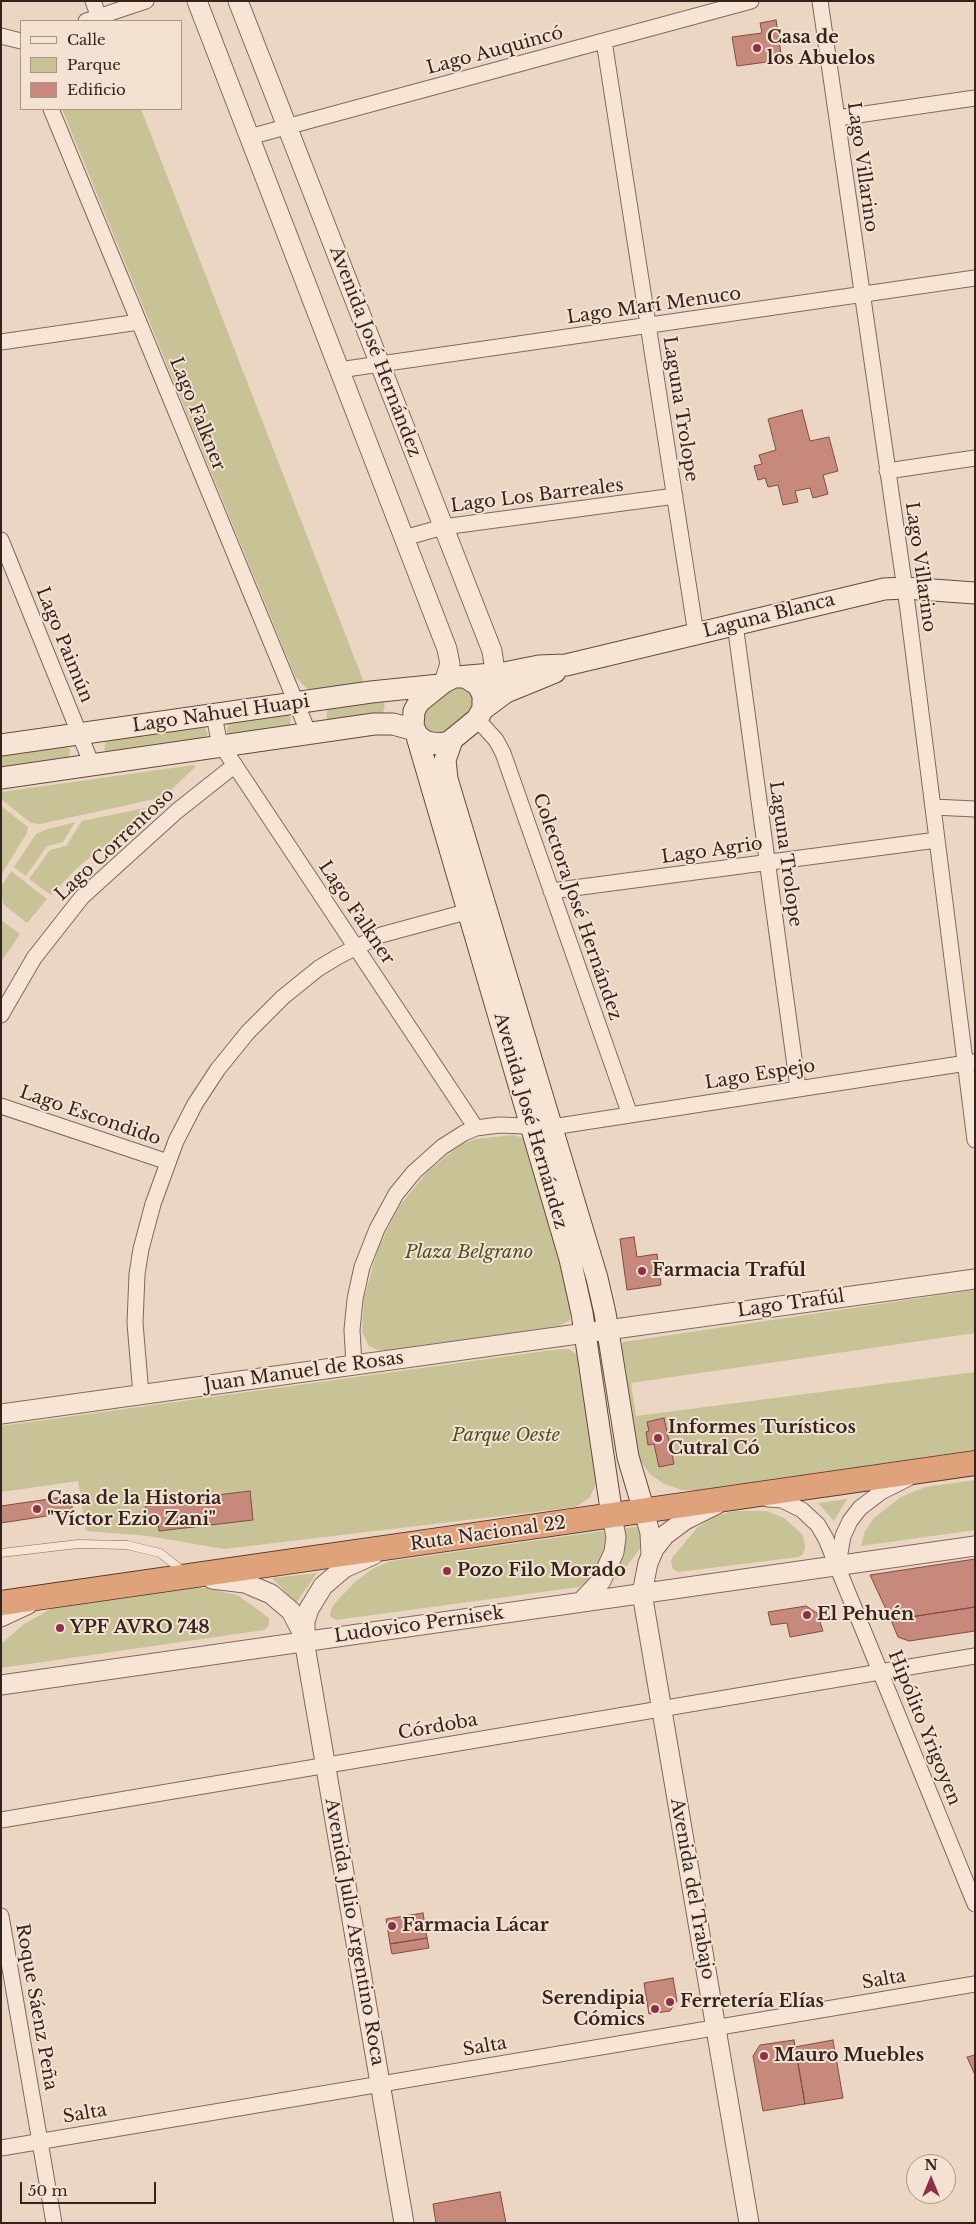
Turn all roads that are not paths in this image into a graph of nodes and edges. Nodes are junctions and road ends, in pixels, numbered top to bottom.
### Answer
1 (93, 1) edge
2 (146, 1) edge
3 (197, 1) edge
4 (238, 1) edge
5 (751, 1) edge
6 (820, 1) edge
7 (93, 19) edge
8 (1, 36) edge
9 (20, 41) edge
10 (604, 41) junction
11 (975, 98) edge
12 (51, 110) edge
13 (836, 118) junction
14 (286, 127) junction
15 (250, 137) junction
16 (975, 278) edge
17 (862, 294) junction
18 (139, 322) junction
19 (648, 325) junction
20 (1, 342) edge
21 (379, 364) junction
22 (339, 370) junction
23 (975, 458) edge
24 (887, 471) junction
25 (675, 496) junction
26 (443, 527) junction
27 (404, 538) junction
28 (1, 540) edge
29 (905, 588) junction
30 (975, 593) edge
31 (735, 624) junction
32 (696, 634) junction
33 (566, 665) junction
34 (492, 674) junction
35 (447, 681) junction
36 (296, 703) junction
37 (481, 711) junction
38 (214, 715) junction
39 (415, 732) junction
40 (80, 734) junction
41 (309, 734) junction
42 (452, 740) junction
43 (1, 745) edge
44 (222, 746) junction
45 (92, 765) junction
46 (235, 765) junction
47 (1, 778) edge
48 (933, 806) junction
49 (975, 809) edge
50 (937, 840) junction
51 (767, 862) junction
52 (551, 891) junction
53 (477, 909) junction
54 (356, 947) junction
55 (1, 1015) edge
56 (970, 1063) edge
57 (798, 1088) junction
58 (1, 1106) edge
59 (630, 1115) junction
60 (542, 1127) junction
61 (476, 1128) junction
62 (975, 1140) edge
63 (168, 1162) junction
64 (975, 1278) edge
65 (608, 1330) junction
66 (584, 1333) junction
67 (354, 1365) junction
68 (140, 1395) junction
69 (1, 1414) edge
70 (975, 1463) edge
71 (923, 1471) junction
72 (733, 1499) junction
73 (644, 1511) junction
74 (612, 1516) junction
75 (975, 1546) edge
76 (390, 1548) junction
77 (1, 1553) edge
78 (651, 1556) junction
79 (838, 1565) junction
80 (188, 1576) junction
81 (642, 1593) junction
82 (56, 1595) junction
83 (582, 1602) junction
84 (1, 1603) edge
85 (1, 1619) edge
86 (305, 1642) junction
87 (975, 1656) edge
88 (881, 1672) junction
89 (1, 1685) edge
90 (662, 1709) junction
91 (326, 1765) junction
92 (1, 1820) edge
93 (975, 1904) edge
94 (1, 1916) edge
95 (975, 1984) edge
96 (716, 2028) junction
97 (380, 2084) junction
98 (40, 2141) junction
99 (1, 2148) edge
100 (54, 2223) edge
101 (404, 2223) edge
102 (749, 2223) edge

1 - 7 street
2 - 7 street
3 - 15 street
4 - 14 street, Avenida José Hernández
5 - 10 street, Lago Auquincó
6 - 13 street, Lago Villarino
8 - 9 street
10 - 14 street, Lago Auquincó
10 - 19 street, Laguna Trolope
11 - 13 street
12 - 18 street, Lago Falkner
13 - 17 street, Lago Villarino
14 - 15 street, Lago Auquincó
14 - 21 street, Avenida José Hernández
15 - 22 street
16 - 17 street, Lago Marí Menuco
17 - 19 street, Lago Marí Menuco
17 - 24 street, Lago Villarino
18 - 20 street
18 - 36 street, Lago Falkner
19 - 21 street, Lago Marí Menuco
19 - 25 street, Laguna Trolope
21 - 22 street, Lago Marí Menuco
21 - 26 street, Avenida José Hernández
22 - 27 street
23 - 24 street
24 - 29 street, Lago Villarino
25 - 26 street, Lago Los Barreales
25 - 32 street, Laguna Trolope
26 - 27 street, Lago Los Barreales
26 - 34 street, Avenida José Hernández
27 - 35 street
28 - 40 street, Lago Paimún
29 - 30 main road, Laguna Blanca
29 - 31 main road, Laguna Blanca
29 - 48 street, Lago Villarino
31 - 32 main road, Laguna Blanca
31 - 51 street, Laguna Trolope
32 - 33 main road, Laguna Blanca
33 - 34 main road, Laguna Blanca
33 - 37 main road, Laguna Blanca
34 - 35 main road, Laguna Blanca
34 - 37 street, Avenida José Hernández
35 - 36 main road, Lago Nahuel Huapi
35 - 37 main road
35 - 39 main road, Avenida José Hernández
36 - 38 main road, Lago Nahuel Huapi
36 - 41 street, Lago Falkner
37 - 42 main road
37 - 52 street, Colectora José Hernández
38 - 40 main road, Lago Nahuel Huapi
38 - 44 street, Lago Falkner
39 - 41 main road, Lago Nahuel Huapi
39 - 42 main road
39 - 53 main road, Avenida José Hernández
40 - 43 main road, Lago Nahuel Huapi
40 - 45 street, Lago Paimún
41 - 44 main road, Lago Nahuel Huapi
42 - 53 main road, Avenida José Hernández
44 - 45 main road, Lago Nahuel Huapi
44 - 46 street, Lago Falkner
45 - 47 main road, Lago Nahuel Huapi
46 - 54 street, Lago Falkner
46 - 55 street, Lago Correntoso
48 - 49 street
48 - 50 street, Lago Villarino
50 - 51 street, Lago Agrio
50 - 56 street, Lago Villarino
51 - 52 street, Lago Agrio
51 - 57 street, Laguna Trolope
52 - 59 street, Colectora José Hernández
53 - 54 street
53 - 60 main road, Avenida José Hernández
54 - 61 street, Lago Falkner
54 - 63 street
56 - 57 street, Lago Espejo
56 - 62 street, Lago Villarino
57 - 59 street, Lago Espejo
58 - 63 street, Lago Escondido
59 - 60 street, Lago Espejo
60 - 61 street, Lago Espejo
60 - 65 main road, Avenida José Hernández
60 - 66 main road, Avenida José Hernández
61 - 67 street, Lago Espejo
63 - 68 street
64 - 65 street, Lago Trafúl
65 - 66 street, Juan Manuel de Rosas
65 - 73 main road, Avenida José Hernández
66 - 67 street, Juan Manuel de Rosas
66 - 74 main road, Avenida José Hernández
67 - 68 street, Juan Manuel de Rosas
68 - 69 street, Juan Manuel de Rosas
70 - 71 highway, Ruta Nacional 22
71 - 72 highway, Ruta Nacional 22
71 - 79 street
72 - 73 highway, Ruta Nacional 22
72 - 78 street, Avenida del Trabajo
72 - 79 street, Hipólito Yrigoyen
73 - 74 highway, Ruta Nacional 22
73 - 78 street, Avenida del Trabajo
74 - 76 highway, Ruta Nacional 22
74 - 83 street
75 - 79 street, Ludovico Pernisek
76 - 80 highway, Ruta Nacional 22
76 - 86 street, Avenida Julio Argentino Roca
77 - 80 lane
78 - 81 street, Avenida del Trabajo
79 - 81 street, Ludovico Pernisek
79 - 88 street, Hipólito Yrigoyen
80 - 82 highway, Ruta Nacional 22
80 - 86 street, Avenida Julio Argentino Roca
81 - 83 street, Ludovico Pernisek
81 - 90 street, Avenida del Trabajo
82 - 84 highway, Ruta Nacional 22
82 - 85 street
83 - 86 street, Ludovico Pernisek
86 - 89 street, Ludovico Pernisek
86 - 91 street, Avenida Julio Argentino Roca
87 - 88 street, Córdoba
88 - 90 street, Córdoba
88 - 93 street, Hipólito Yrigoyen
90 - 91 street, Córdoba
90 - 96 street, Avenida del Trabajo
91 - 92 street, Córdoba
91 - 97 street, Avenida Julio Argentino Roca
94 - 98 street, Roque Sáenz Peña
95 - 96 street, Salta
96 - 97 street, Salta
96 - 102 street, Avenida del Trabajo
97 - 98 street, Salta
97 - 101 street, Avenida Julio Argentino Roca
98 - 99 street, Salta
98 - 100 street, Roque Sáenz Peña

